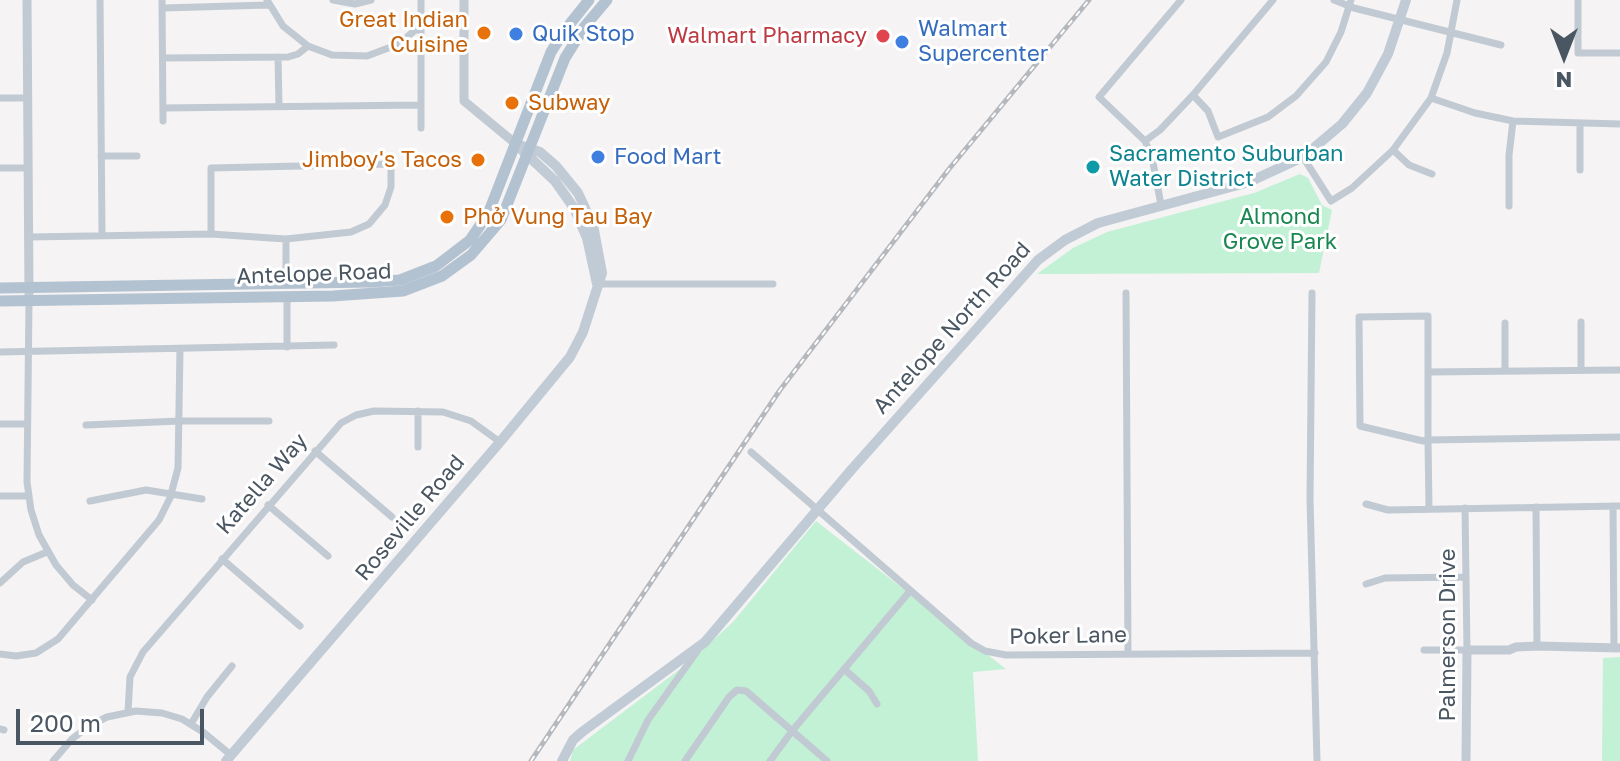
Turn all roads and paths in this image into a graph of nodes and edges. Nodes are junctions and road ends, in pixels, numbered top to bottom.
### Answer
1 (27, 0) edge
2 (100, 0) edge
3 (333, 0) edge
4 (371, 0) edge
5 (421, 0) edge
6 (464, 0) edge
7 (589, 0) edge
8 (607, 0) edge
9 (1181, 0) edge
10 (1273, 0) edge
11 (1334, 0) edge
12 (1406, 0) edge
13 (1457, 0) edge
14 (1578, 0) edge
15 (268, 2) edge
16 (221, 3) edge
17 (1350, 3) edge
18 (162, 4) edge
19 (1400, 19) junction
20 (421, 25) junction
21 (1453, 32) junction
22 (1501, 45) dead end
23 (308, 46) junction
24 (1620, 53) edge
25 (278, 57) junction
26 (163, 58) junction
27 (1193, 95) junction
28 (0, 98) edge
29 (28, 98) junction
30 (1431, 98) junction
31 (420, 105) junction
32 (279, 106) junction
33 (163, 108) junction
34 (163, 121) dead end
35 (1513, 121) junction
36 (1620, 124) edge
37 (1580, 125) junction
38 (421, 128) dead end
39 (1145, 141) junction
40 (516, 144) junction
41 (1393, 150) junction
42 (529, 152) junction
43 (101, 156) junction
44 (137, 156) dead end
45 (1303, 157) junction
46 (0, 168) edge
47 (28, 168) junction
48 (1580, 170) dead end
49 (1432, 174) dead end
50 (1161, 205) junction
51 (1509, 206) dead end
52 (102, 234) junction
53 (211, 234) junction
54 (29, 237) junction
55 (286, 239) junction
56 (327, 283) junction
57 (286, 284) junction
58 (597, 284) junction
59 (773, 284) dead end
60 (0, 288) edge
61 (29, 288) junction
62 (1126, 293) dead end
63 (1312, 293) dead end
64 (287, 297) junction
65 (245, 298) junction
66 (0, 301) edge
67 (29, 301) junction
68 (1581, 322) dead end
69 (1505, 323) dead end
70 (334, 345) dead end
71 (287, 347) junction
72 (180, 349) junction
73 (28, 351) junction
74 (0, 352) edge
75 (1581, 370) junction
76 (1620, 370) edge
77 (1505, 371) junction
78 (1428, 372) junction
79 (418, 411) junction
80 (180, 421) junction
81 (269, 421) dead end
82 (0, 424) edge
83 (27, 424) junction
84 (86, 425) dead end
85 (1620, 437) edge
86 (1428, 440) junction
87 (500, 442) junction
88 (418, 447) dead end
89 (315, 451) junction
90 (751, 452) dead end
91 (172, 494) junction
92 (0, 496) edge
93 (28, 496) junction
94 (202, 499) dead end
95 (90, 501) dead end
96 (1366, 504) dead end
97 (268, 505) junction
98 (1616, 506) edge
99 (1536, 507) junction
100 (1465, 508) junction
101 (1429, 509) junction
102 (817, 510) junction
103 (392, 517) dead end
104 (47, 552) junction
105 (328, 556) dead end
106 (222, 559) junction
107 (1466, 577) junction
108 (0, 583) edge
109 (1366, 584) dead end
110 (910, 591) junction
111 (1617, 597) edge
112 (92, 600) junction
113 (300, 626) dead end
114 (701, 645) junction
115 (1537, 646) junction
116 (1617, 648) edge
117 (1424, 650) dead end
118 (1467, 650) junction
119 (1128, 653) junction
120 (1315, 653) junction
121 (0, 654) edge
122 (232, 666) dead end
123 (844, 669) junction
124 (877, 704) dead end
125 (128, 712) junction
126 (191, 724) junction
127 (792, 731) junction
128 (229, 758) edge
129 (53, 761) edge
130 (562, 761) edge
131 (628, 761) edge
132 (685, 761) edge
133 (770, 761) edge
134 (827, 761) edge
135 (1317, 761) edge
136 (1466, 761) edge

1 - 29 street
2 - 43 street
3 - 4 street
5 - 20 street
6 - 40 street
7 - 40 main road, Antelope Road
8 - 42 main road, Antelope Road
9 - 39 street
10 - 27 street
11 - 17 street
12 - 19 main road, Antelope North Road
13 - 21 street
14 - 24 street
15 - 16 street
15 - 23 street
16 - 18 street
17 - 19 street
17 - 27 street
18 - 26 street
19 - 21 street
19 - 45 main road, Antelope North Road
20 - 23 street
20 - 31 street
21 - 22 street
21 - 30 street
23 - 25 street
25 - 26 street
25 - 32 street
26 - 33 street
27 - 39 street
28 - 29 street
29 - 47 street
30 - 35 street
30 - 41 street
31 - 32 street
31 - 38 street
32 - 33 street
33 - 34 street
35 - 37 street
35 - 51 street
36 - 37 street
37 - 48 street
39 - 50 street
40 - 42 main road, Roseville Road
40 - 56 main road, Antelope Road
41 - 45 street
41 - 49 street
42 - 58 main road, Roseville Road
42 - 64 main road, Antelope Road
43 - 44 street
43 - 52 street
45 - 50 main road, Antelope North Road
46 - 47 street
47 - 54 street
50 - 102 main road, Antelope North Road
52 - 53 street
52 - 54 street
53 - 55 street
53 - 55 street
54 - 61 street
55 - 57 street
56 - 57 main road, Antelope Road
56 - 64 main road
57 - 61 main road, Antelope Road
57 - 65 main road
58 - 59 street
58 - 87 main road, Roseville Road
60 - 61 main road, Antelope Road
61 - 67 street
62 - 119 street
63 - 120 street
64 - 65 main road, Antelope Road
64 - 71 street
65 - 67 main road, Antelope Road
66 - 67 main road, Antelope Road
67 - 73 street
68 - 75 street
69 - 77 street
70 - 71 street
71 - 72 street
72 - 73 street
72 - 80 street
73 - 74 street
73 - 83 street
75 - 76 street
75 - 77 street
77 - 78 street
78 - 86 street
78 - 86 street
79 - 87 street, Katella Way
79 - 88 street
79 - 89 street, Katella Way
80 - 81 street
80 - 84 street
80 - 91 street
82 - 83 street
83 - 93 street
85 - 86 street
86 - 101 street
87 - 128 main road, Roseville Road
89 - 97 street, Katella Way
89 - 103 street
90 - 102 street, Poker Lane
91 - 94 street
91 - 95 street
91 - 112 street
92 - 93 street
93 - 104 street
96 - 101 street
97 - 105 street
97 - 106 street, Katella Way
98 - 99 street
98 - 111 street
99 - 100 street
99 - 115 street
100 - 101 street
100 - 107 street, Palmerson Drive
102 - 110 street, Poker Lane
102 - 114 main road, Antelope North Road
104 - 108 street
104 - 112 street
106 - 113 street
106 - 125 street, Katella Way
107 - 109 street
107 - 118 street, Palmerson Drive
110 - 119 street, Poker Lane
110 - 123 street
111 - 116 street
112 - 121 street
114 - 130 main road, Antelope North Road
114 - 131 street
115 - 116 street
115 - 118 street
117 - 118 street
118 - 136 street, Palmerson Drive
119 - 120 street, Poker Lane
120 - 135 street
122 - 126 street
123 - 124 street
123 - 127 street
125 - 126 street
125 - 129 street
126 - 128 street
127 - 132 street
127 - 133 street
127 - 134 street

